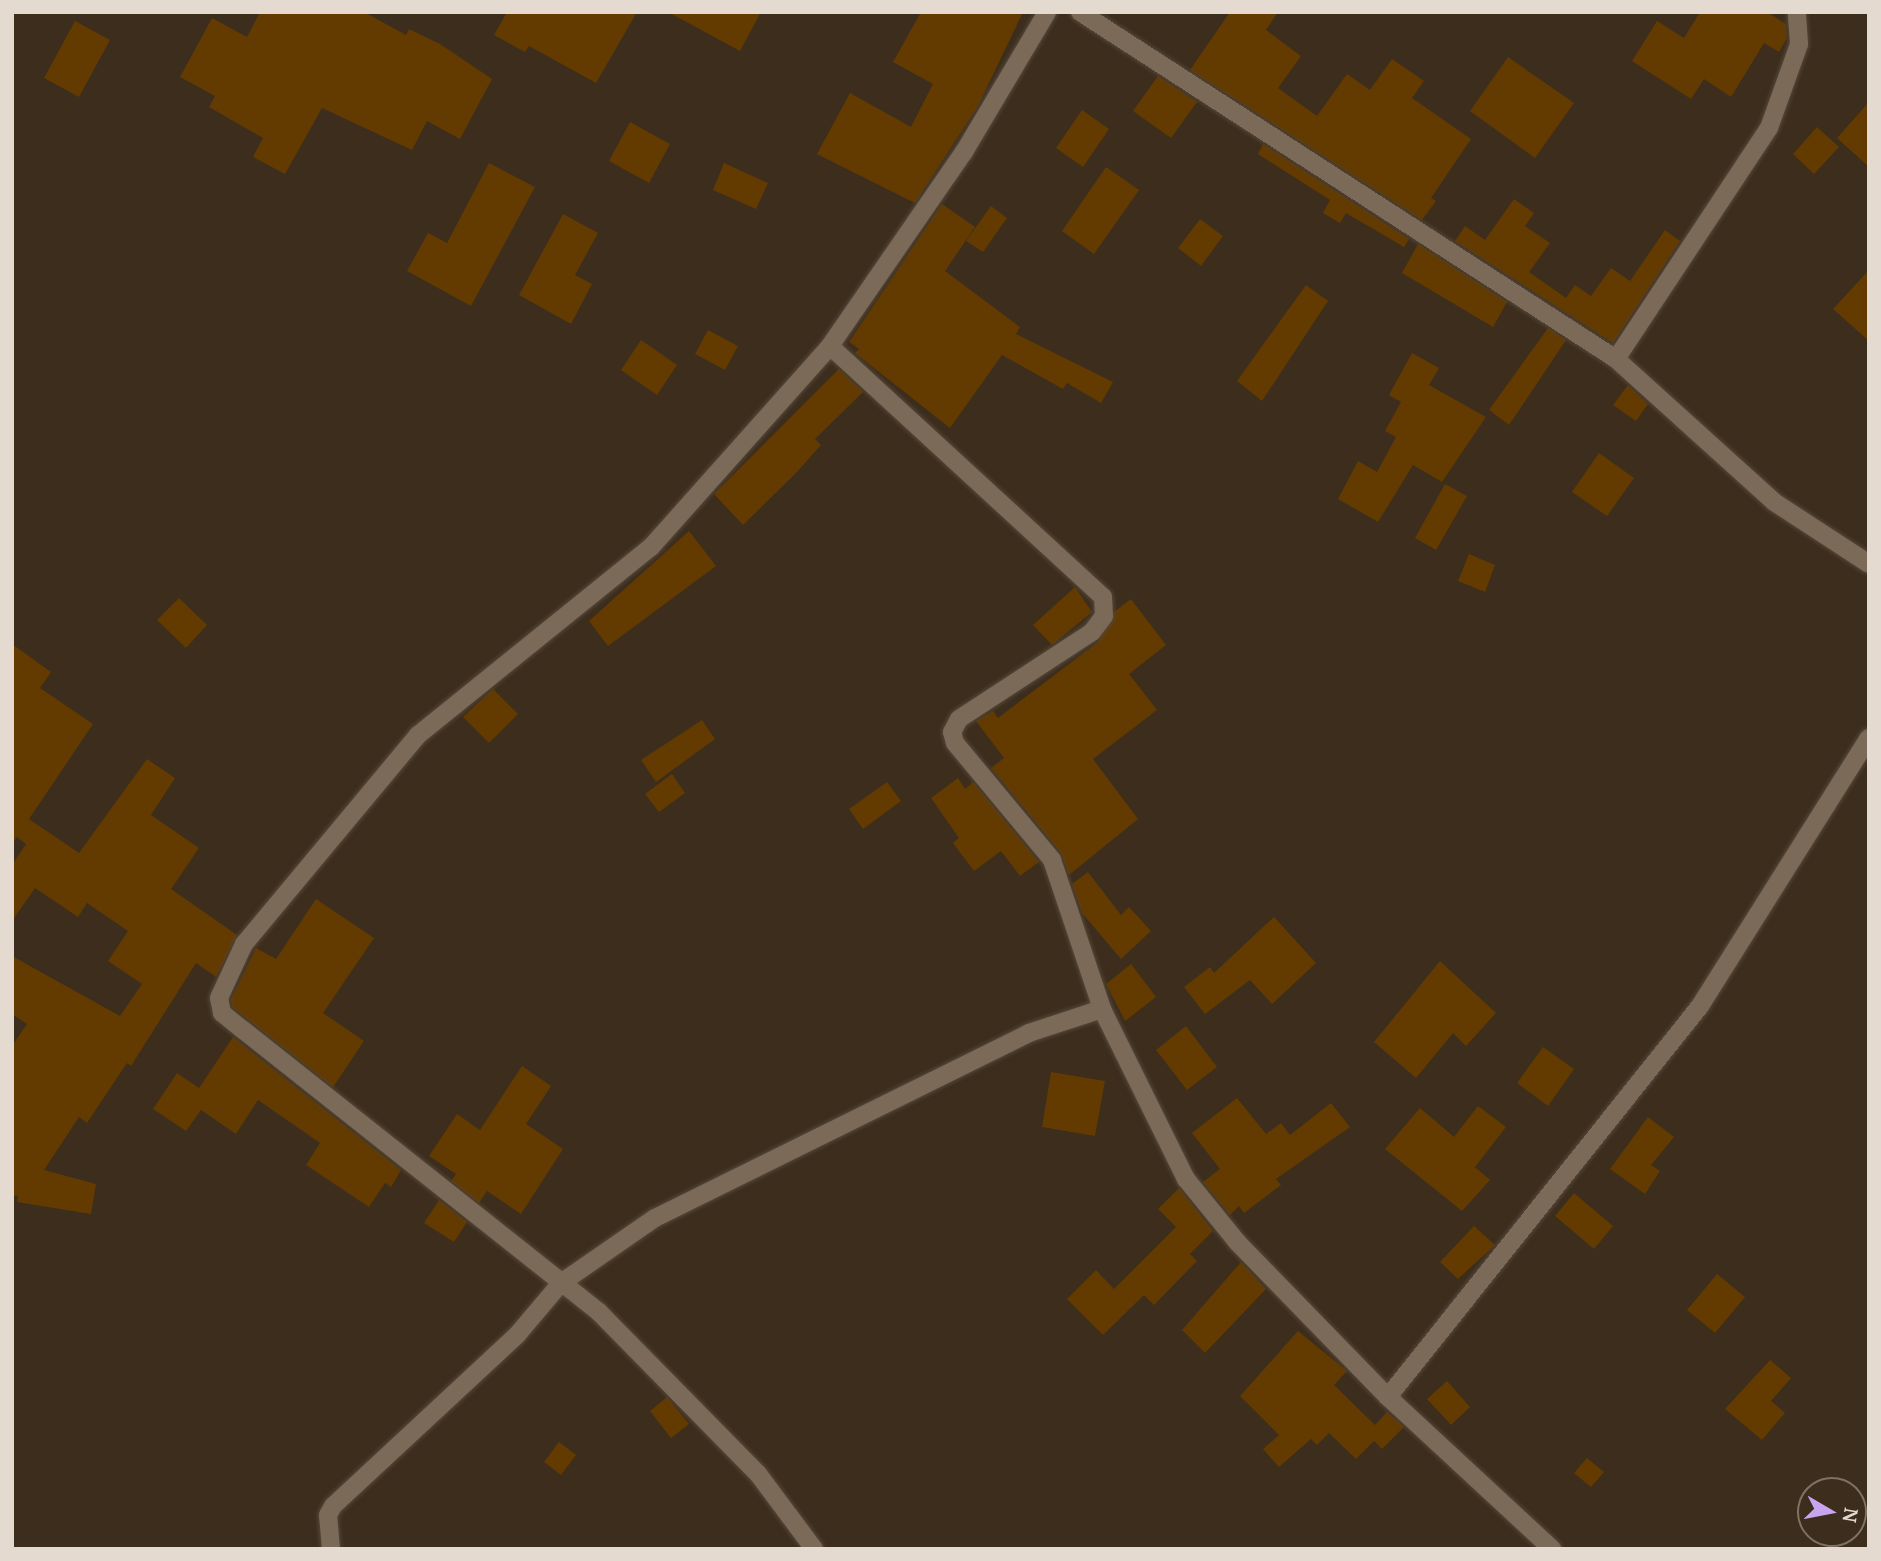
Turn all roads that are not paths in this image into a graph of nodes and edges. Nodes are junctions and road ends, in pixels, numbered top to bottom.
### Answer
1 (1047, 12) edge
2 (1080, 12) edge
3 (1797, 12) edge
4 (830, 345) junction
5 (1616, 359) junction
6 (1869, 564) edge
7 (1869, 738) edge
8 (1102, 1009) junction
9 (561, 1283) junction
10 (1388, 1397) junction
11 (331, 1549) edge
12 (814, 1549) edge
13 (1552, 1549) edge

1 - 4 street
2 - 5 street
3 - 5 street
4 - 8 street
4 - 9 street
5 - 6 street
7 - 10 street
8 - 9 street
8 - 10 street
9 - 11 street
9 - 12 street
10 - 13 street

